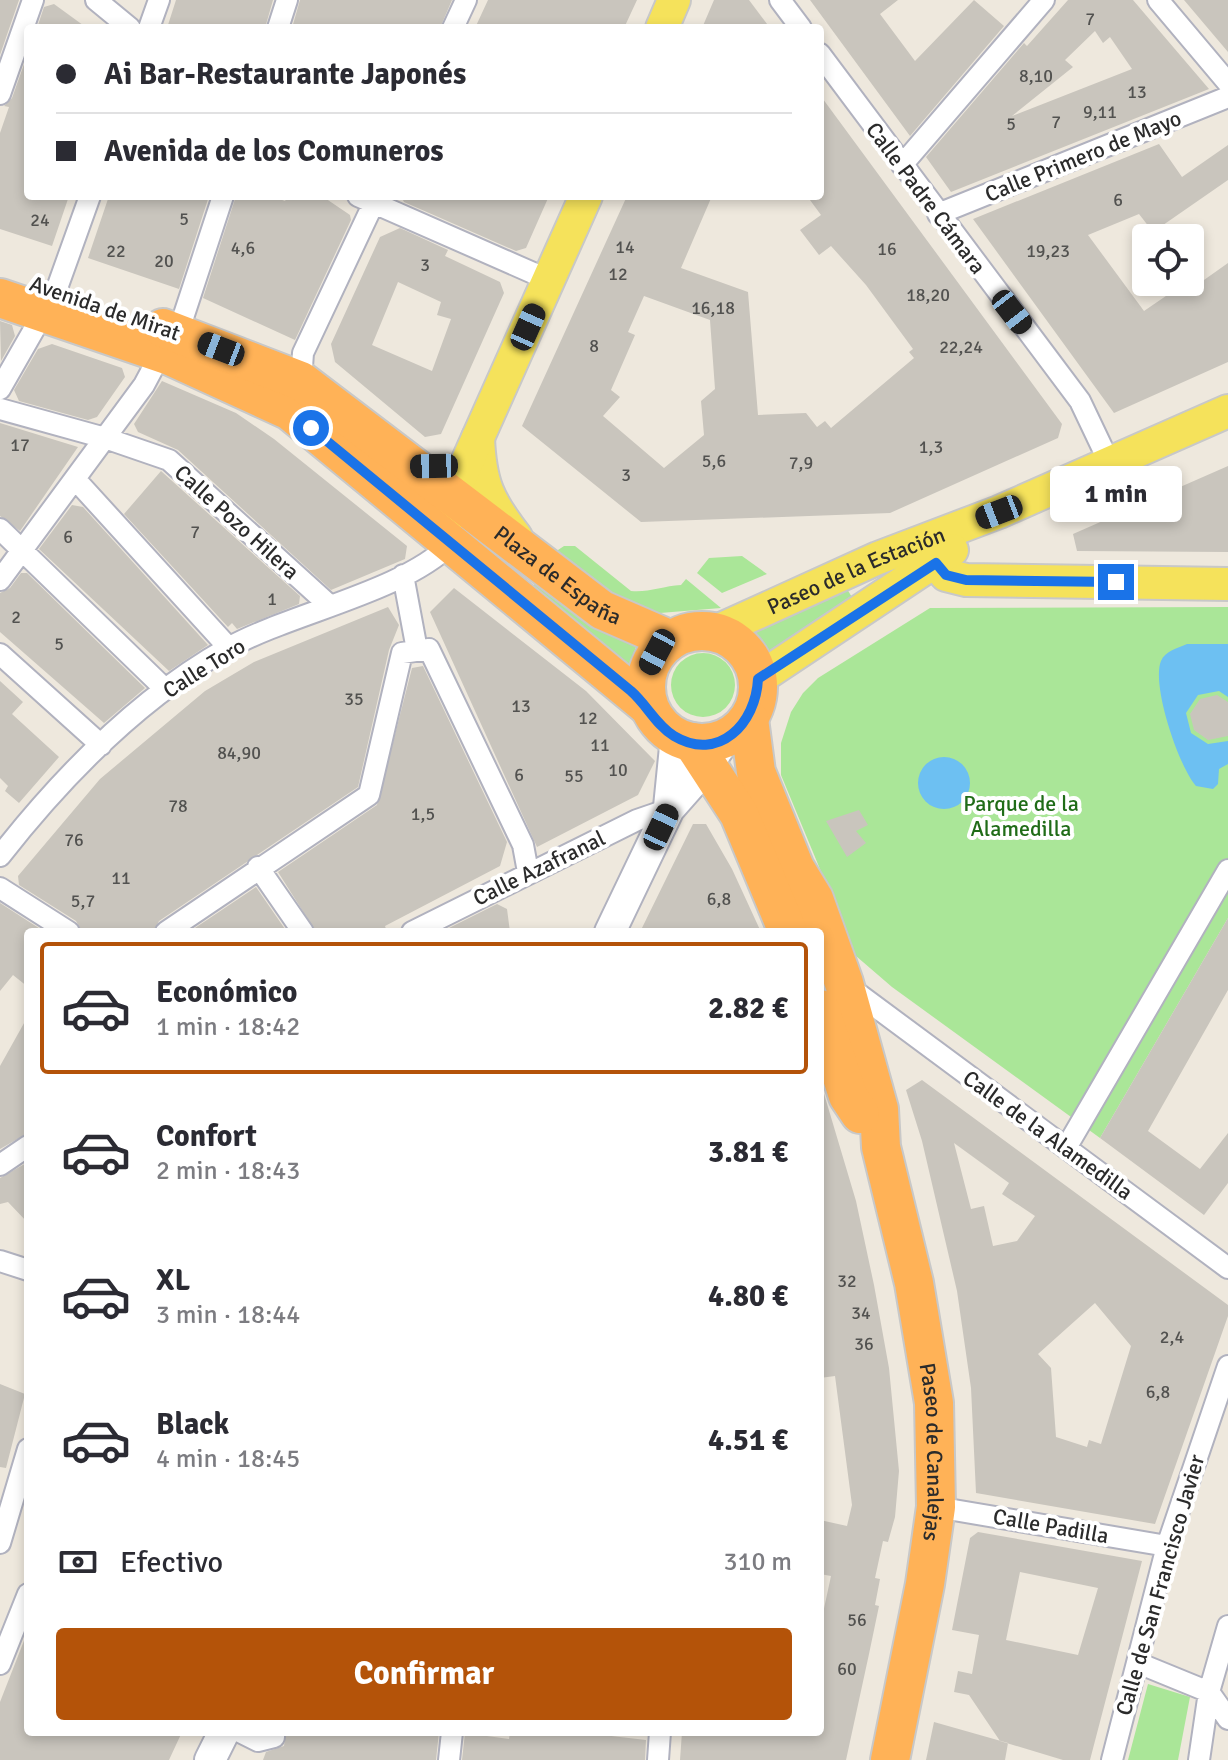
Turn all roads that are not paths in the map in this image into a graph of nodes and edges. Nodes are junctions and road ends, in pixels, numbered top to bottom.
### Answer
1 (33, 0) edge
2 (96, 0) edge
3 (159, 0) edge
4 (287, 0) edge
5 (466, 0) edge
6 (674, 0) edge
7 (780, 0) edge
8 (1044, 0) edge
9 (1158, 0) edge
10 (124, 22) edge
11 (25, 24) edge
12 (150, 24) edge
13 (279, 24) edge
14 (455, 24) edge
15 (664, 24) edge
16 (798, 24) edge
17 (24, 26) edge
18 (824, 59) edge
19 (1228, 83) edge
20 (0, 94) edge
21 (1228, 97) edge
22 (902, 165) junction
23 (88, 200) edge
24 (222, 200) edge
25 (369, 200) edge
26 (371, 200) edge
27 (584, 200) edge
28 (938, 214) junction
29 (0, 271) edge
30 (549, 280) junction
31 (0, 298) edge
32 (50, 301) junction
33 (169, 343) junction
34 (301, 381) junction
35 (0, 389) edge
36 (0, 409) edge
37 (1228, 411) edge
38 (105, 438) junction
39 (475, 444) junction
40 (1109, 462) junction
41 (412, 467) junction
42 (75, 479) junction
43 (451, 498) junction
44 (999, 512) junction
45 (0, 529) edge
46 (947, 532) junction
47 (448, 540) junction
48 (22, 550) junction
49 (531, 555) junction
50 (936, 563) junction
51 (403, 575) junction
52 (0, 580) edge
53 (1228, 584) edge
54 (329, 605) junction
55 (715, 632) junction
56 (671, 640) junction
57 (229, 648) junction
58 (417, 650) junction
59 (0, 654) edge
60 (758, 679) junction
61 (165, 689) junction
62 (649, 707) junction
63 (710, 741) junction
64 (101, 745) junction
65 (669, 809) junction
66 (739, 814) junction
67 (2, 848) edge
68 (258, 867) junction
69 (1228, 870) edge
70 (528, 872) junction
71 (0, 888) edge
72 (63, 928) edge
73 (172, 928) edge
74 (300, 928) edge
75 (420, 928) edge
76 (612, 928) edge
77 (786, 928) edge
78 (822, 928) edge
79 (824, 935) edge
80 (841, 995) edge
81 (1066, 1148) junction
82 (24, 1149) edge
83 (0, 1165) edge
84 (2, 1260) edge
85 (24, 1268) edge
86 (1228, 1268) edge
87 (1228, 1366) edge
88 (24, 1462) edge
89 (936, 1507) junction
90 (0, 1543) edge
91 (1167, 1546) junction
92 (24, 1604) edge
93 (1228, 1626) edge
94 (1138, 1663) junction
95 (0, 1664) edge
96 (1209, 1692) junction
97 (1228, 1719) edge
98 (222, 1736) edge
99 (248, 1736) edge
100 (452, 1736) edge
101 (660, 1736) edge
102 (274, 1737) dead end
103 (210, 1760) edge
104 (449, 1760) edge
105 (658, 1760) edge
106 (890, 1760) edge
107 (1112, 1760) edge
108 (1199, 1760) edge

1 - 11 street
2 - 10 street
3 - 12 street
4 - 13 street
5 - 14 street
6 - 15 main road
7 - 16 street
8 - 22 street
9 - 19 street
17 - 20 street
18 - 22 street, Calle Padre Cámara
21 - 28 street, Calle Primero de Mayo
22 - 28 street, Calle Padre Cámara
23 - 32 street
24 - 33 street
25 - 34 street
26 - 30 street
27 - 30 main road
28 - 40 street, Calle Padre Cámara
29 - 32 highway, Avenida de Mirat
30 - 39 main road
31 - 32 highway, Avenida de Mirat
32 - 33 highway, Avenida de Mirat
32 - 35 street
33 - 34 highway, Avenida de Mirat
33 - 38 street
33 - 47 highway, Avenida de Mirat
34 - 41 highway, Avenida de Mirat
36 - 38 street, Calle Pozo Hilera
37 - 40 main road, Paseo de la Estación
38 - 42 street
38 - 54 street, Calle Pozo Hilera
39 - 41 main road
39 - 43 main road
39 - 49 main road
40 - 44 main road, Paseo de la Estación
41 - 43 highway, Avenida de Mirat
42 - 48 street
42 - 57 street
43 - 47 main road
43 - 49 highway, Plaza de España
44 - 46 main road, Paseo de la Estación
44 - 50 main road, Paseo de la Estación
45 - 48 street
46 - 50 main road
46 - 55 main road, Paseo de la Estación
47 - 51 street, Calle Toro
47 - 62 highway, Plaza de España
48 - 52 street
48 - 61 street
49 - 56 highway, Plaza de España
50 - 53 main road
50 - 60 main road, Paseo de la Estación
51 - 54 street, Calle Toro
51 - 58 street
54 - 57 street, Calle Toro
55 - 56 highway
55 - 60 highway
56 - 62 highway
57 - 61 street, Calle Toro
58 - 68 street
58 - 70 street
59 - 64 street
60 - 63 highway
61 - 64 street, Calle Toro
62 - 63 highway, Plaza de España
63 - 65 main road
63 - 65 main road
63 - 66 highway
63 - 78 highway, Paseo de Canalejas
64 - 67 street, Calle Toro
65 - 66 main road
65 - 70 street, Calle Azafranal
65 - 76 main road
66 - 77 highway
68 - 73 street
68 - 74 street
69 - 81 street
70 - 75 street, Calle Azafranal
71 - 72 street
79 - 80 highway, Paseo de Canalejas
80 - 81 street, Calle de la Alamedilla
80 - 89 highway, Paseo de Canalejas
81 - 86 street, Calle de la Alamedilla
82 - 83 street
84 - 85 street
87 - 91 street, Calle de San Francisco Javier
88 - 90 street
89 - 91 street, Calle Padilla
89 - 106 highway, Paseo de Canalejas
91 - 94 street, Calle de San Francisco Javier
92 - 95 street
93 - 96 street
94 - 96 street
94 - 107 street, Calle de San Francisco Javier
96 - 97 street
96 - 108 street
98 - 103 main road
99 - 102 street
100 - 104 street
101 - 105 street

